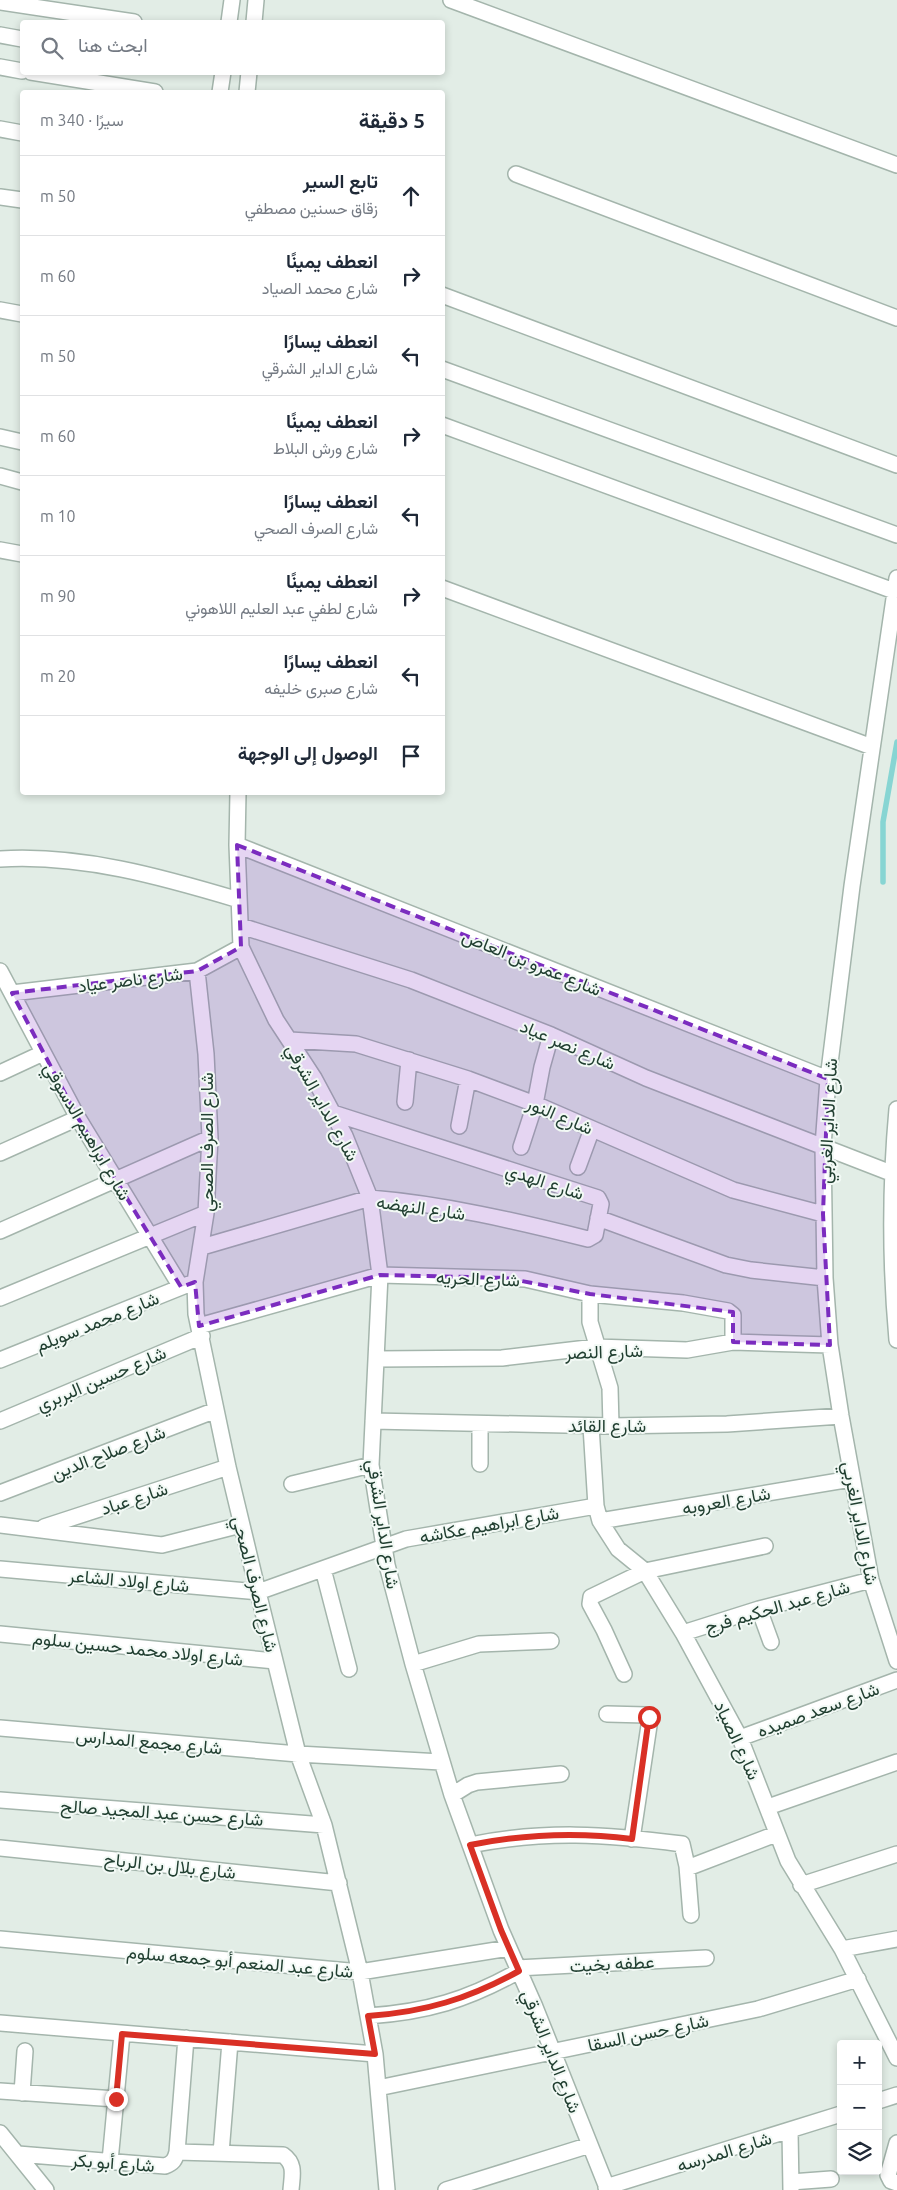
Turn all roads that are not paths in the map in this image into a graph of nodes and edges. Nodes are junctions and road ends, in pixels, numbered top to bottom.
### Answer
1 (232, 0) edge
2 (256, 0) edge
3 (451, 0) edge
4 (0, 2) edge
5 (121, 20) edge
6 (229, 20) edge
7 (254, 20) edge
8 (0, 35) edge
9 (20, 38) edge
10 (0, 67) edge
11 (20, 71) edge
12 (50, 75) edge
13 (223, 75) edge
14 (249, 75) edge
15 (143, 90) edge
16 (220, 90) edge
17 (247, 90) edge
18 (0, 129) edge
19 (20, 133) edge
20 (897, 165) edge
21 (516, 174) dead end
22 (0, 197) edge
23 (20, 200) edge
24 (445, 296) edge
25 (0, 310) edge
26 (20, 314) edge
27 (897, 318) edge
28 (445, 370) edge
29 (445, 426) edge
30 (0, 437) edge
31 (20, 442) edge
32 (897, 465) edge
33 (0, 476) edge
34 (20, 481) edge
35 (897, 535) edge
36 (0, 550) edge
37 (20, 554) edge
38 (896, 584) edge
39 (445, 589) edge
40 (872, 747) junction
41 (238, 795) edge
42 (237, 845) junction
43 (0, 859) edge
44 (240, 900) junction
45 (241, 926) junction
46 (242, 947) junction
47 (0, 971) edge
48 (197, 971) junction
49 (7, 991) edge
50 (551, 1035) junction
51 (290, 1040) junction
52 (44, 1053) junction
53 (409, 1060) junction
54 (0, 1073) edge
55 (468, 1078) junction
56 (828, 1078) junction
57 (405, 1102) dead end
58 (536, 1104) junction
59 (897, 1109) edge
60 (333, 1113) junction
61 (78, 1118) junction
62 (459, 1126) dead end
63 (592, 1129) junction
64 (210, 1138) junction
65 (823, 1146) junction
66 (521, 1147) dead end
67 (0, 1153) edge
68 (578, 1167) dead end
69 (892, 1173) junction
70 (115, 1181) junction
71 (370, 1198) junction
72 (206, 1213) junction
73 (823, 1214) junction
74 (598, 1218) junction
75 (0, 1231) edge
76 (150, 1237) junction
77 (202, 1247) junction
78 (380, 1275) junction
79 (825, 1278) junction
80 (188, 1285) junction
81 (590, 1294) junction
82 (0, 1298) edge
83 (896, 1317) edge
84 (200, 1331) junction
85 (897, 1340) edge
86 (733, 1342) junction
87 (830, 1345) junction
88 (596, 1347) junction
89 (377, 1359) junction
90 (0, 1360) edge
91 (216, 1410) junction
92 (841, 1416) junction
93 (0, 1421) edge
94 (373, 1421) junction
95 (480, 1424) junction
96 (591, 1426) junction
97 (611, 1426) junction
98 (480, 1464) dead end
99 (371, 1465) junction
100 (228, 1467) junction
101 (851, 1479) junction
102 (292, 1484) dead end
103 (0, 1493) edge
104 (596, 1506) junction
105 (600, 1521) junction
106 (0, 1525) edge
107 (241, 1525) junction
108 (39, 1529) junction
109 (765, 1546) dead end
110 (384, 1548) junction
111 (0, 1569) edge
112 (323, 1569) junction
113 (645, 1571) junction
114 (871, 1580) junction
115 (258, 1592) junction
116 (759, 1609) junction
117 (683, 1633) junction
118 (0, 1634) edge
119 (552, 1641) dead end
120 (771, 1642) dead end
121 (897, 1661) edge
122 (275, 1662) junction
123 (413, 1664) junction
124 (350, 1669) dead end
125 (624, 1674) dead end
126 (897, 1680) edge
127 (607, 1714) dead end
128 (0, 1728) edge
129 (740, 1738) junction
130 (298, 1754) junction
131 (441, 1762) junction
132 (897, 1762) edge
133 (561, 1774) dead end
134 (452, 1795) junction
135 (0, 1800) edge
136 (768, 1807) junction
137 (324, 1825) junction
138 (776, 1834) junction
139 (632, 1839) junction
140 (470, 1845) junction
141 (0, 1848) edge
142 (897, 1854) edge
143 (686, 1866) junction
144 (339, 1883) junction
145 (801, 1885) junction
146 (691, 1915) dead end
147 (897, 1939) edge
148 (0, 1940) edge
149 (509, 1948) junction
150 (842, 1949) junction
151 (706, 1958) dead end
152 (518, 1970) junction
153 (360, 1972) junction
154 (858, 1979) junction
155 (368, 2016) junction
156 (0, 2023) edge
157 (122, 2034) junction
158 (186, 2038) junction
159 (230, 2042) junction
160 (25, 2051) dead end
161 (553, 2053) junction
162 (375, 2054) junction
163 (897, 2058) edge
164 (378, 2088) junction
165 (0, 2092) edge
166 (22, 2093) junction
167 (897, 2095) edge
168 (116, 2099) junction
169 (882, 2100) edge
170 (837, 2115) edge
171 (790, 2131) junction
172 (0, 2133) edge
173 (897, 2144) edge
174 (590, 2145) junction
175 (177, 2152) junction
176 (221, 2153) junction
177 (18, 2154) junction
178 (110, 2161) junction
179 (831, 2179) dead end
180 (893, 2179) edge
181 (791, 2186) edge
182 (607, 2188) edge
183 (46, 2190) edge
184 (291, 2190) edge
185 (387, 2190) edge
186 (446, 2190) edge

1 - 6 street
2 - 7 street
3 - 20 street
4 - 5 street
8 - 9 street
10 - 11 street
12 - 15 street
13 - 16 street
14 - 17 street
18 - 19 street
21 - 27 street
22 - 23 street
24 - 32 street
25 - 26 street
28 - 35 street
29 - 38 street
30 - 31 street
33 - 34 street
36 - 37 street
38 - 40 street, شارع الداير الغربي
39 - 40 street
40 - 56 street, شارع الداير الغربي
41 - 42 street, شارع الداير الشرقي
42 - 44 street, شارع الداير الشرقي
42 - 56 street, شارع عمرو بن العاص
43 - 44 street
44 - 45 street, شارع الداير الشرقي
45 - 46 street, شارع الداير الشرقي
45 - 50 street, شارع نصر عياد
46 - 48 street, شارع ناصر عياد
46 - 51 street, شارع الداير الشرقي
47 - 49 street, شارع ابراهيم الدسوقي
48 - 49 street, شارع ناصر عياد
48 - 64 street, شارع الصرف الصحي
49 - 52 street, شارع ابراهيم الدسوقي
50 - 58 street
50 - 65 street, شارع نصر عياد
51 - 53 street, شارع النور
51 - 60 street, شارع الداير الشرقي
52 - 54 street
52 - 61 street, شارع ابراهيم الدسوقي
53 - 55 street, شارع النور
53 - 57 street
55 - 58 street, شارع النور
55 - 62 street
56 - 65 street, شارع الداير الغربي
58 - 63 street, شارع النور
58 - 66 street
59 - 69 street
60 - 71 street, شارع الداير الشرقي
60 - 74 street, شارع الهدي
61 - 67 street
61 - 70 street, شارع ابراهيم الدسوقي
63 - 68 street
63 - 73 street, شارع النور
64 - 70 street
64 - 72 street, شارع الصرف الصحي
65 - 69 street, شارع نصر عياد
65 - 73 street, شارع الداير الغربي
69 - 83 street
70 - 75 street
70 - 76 street, شارع ابراهيم الدسوقي
71 - 74 street, شارع النهضه
71 - 77 street, شارع النهضه
71 - 78 street, شارع الداير الشرقي
72 - 76 street
72 - 77 street, شارع الصرف الصحي
73 - 79 street, شارع الداير الغربي
74 - 79 street, شارع الهدي
76 - 80 street, شارع ابراهيم الدسوقي
76 - 82 street
77 - 80 street, شارع الصرف الصحي
78 - 81 street, شارع الحريه
78 - 84 street, شارع الحريه
78 - 89 street, شارع الداير الشرقي
79 - 87 street, شارع الداير الغربي
80 - 84 street, شارع الصرف الصحي
80 - 90 street, شارع محمد سويلم
81 - 86 street, شارع الحريه
81 - 88 street
83 - 85 street
84 - 91 street, شارع الصرف الصحي
84 - 93 street, شارع حسين البربري
86 - 87 street, شارع النصر
86 - 88 street, شارع النصر
87 - 92 street, شارع الداير الغربي
88 - 89 street, شارع النصر
88 - 97 street
89 - 94 street, شارع الداير الشرقي
91 - 100 street, شارع الصرف الصحي
91 - 103 street, شارع صلاح الدين
92 - 97 street, شارع القائد
92 - 101 street, شارع الداير الغربي
94 - 95 street, شارع القائد
94 - 99 street, شارع الداير الشرقي
95 - 96 street, شارع القائد
95 - 98 street
96 - 97 street, شارع القائد
96 - 104 street, شارع الصياد
99 - 102 street
99 - 110 street, شارع الداير الشرقي
100 - 107 street, شارع الصرف الصحي
100 - 108 street, شارع عباد
101 - 105 street, شارع العروبه
101 - 114 street, شارع الداير الغربي
104 - 105 street, شارع الصياد
104 - 110 street, شارع ابراهيم عكاشه
105 - 113 street, شارع الصياد
106 - 108 street
107 - 108 street
107 - 115 street, شارع الصرف الصحي
109 - 113 street
110 - 112 street, شارع ابراهيم عكاشه
110 - 123 street, شارع الداير الشرقي
111 - 115 street, شارع اولاد الشاعر
112 - 115 street, شارع ابراهيم عكاشه
112 - 124 street
113 - 117 street, شارع الصياد
113 - 125 street
114 - 116 street, شارع عبد الحكيم فرج
114 - 121 street, شارع الداير الغربي
115 - 122 street, شارع الصرف الصحي
116 - 117 street, شارع عبد الحكيم فرج
116 - 120 street
117 - 129 street, شارع الصياد
118 - 122 street, شارع اولاد محمد حسين سلوم
119 - 123 street
122 - 130 street, شارع الصرف الصحي
123 - 131 street, شارع الداير الشرقي
126 - 129 street, شارع سعد صميده
127 - 139 street
128 - 130 street, شارع مجمع المدارس
129 - 136 street, شارع الصياد
130 - 131 street, شارع مجمع المدارس
130 - 137 street, شارع الصرف الصحي
131 - 134 street, شارع الداير الشرقي
132 - 136 street
133 - 134 street
134 - 140 street, شارع الداير الشرقي
135 - 137 street, شارع حسن عبد المجيد صالح
136 - 138 street, شارع الصياد
137 - 144 street, شارع الصرف الصحي
138 - 143 street
138 - 145 street, شارع الصياد
139 - 140 street
139 - 143 street
140 - 149 street, شارع الداير الشرقي
141 - 144 street, شارع بلال بن الرباح
142 - 145 street
143 - 146 street
144 - 153 street, شارع الصرف الصحي
145 - 150 street, شارع الصياد
147 - 150 street
148 - 153 street, شارع عبد المنعم أبو جمعه سلوم
149 - 152 street, شارع الداير الشرقي
149 - 153 street, شارع عبد المنعم أبو جمعه سلوم
150 - 154 street, شارع الصياد
151 - 152 street, عطفه بخيت
152 - 155 street
152 - 161 street, شارع الداير الشرقي
153 - 155 street, شارع الصرف الصحي
154 - 161 street, شارع حسن السقا
154 - 163 street, شارع الصياد
155 - 162 street, شارع الصرف الصحي
156 - 157 street
157 - 158 street
157 - 168 street
158 - 159 street
158 - 175 street, شارع أبو بكر
159 - 162 street
159 - 176 street
160 - 166 street
161 - 164 street, شارع حسن السقا
161 - 174 street, شارع الداير الشرقي
162 - 164 street, شارع الصرف الصحي
164 - 185 street, شارع الصرف الصحي
165 - 166 street
166 - 168 street
167 - 169 street
168 - 178 street
170 - 171 street, شارع المدرسه
171 - 181 street
171 - 182 street, شارع المدرسه
172 - 177 street
173 - 180 street
174 - 182 street, شارع الداير الشرقي
174 - 186 street
175 - 176 street
175 - 178 street, شارع أبو بكر
176 - 184 street
177 - 178 street, شارع أبو بكر
177 - 183 street
179 - 181 street

